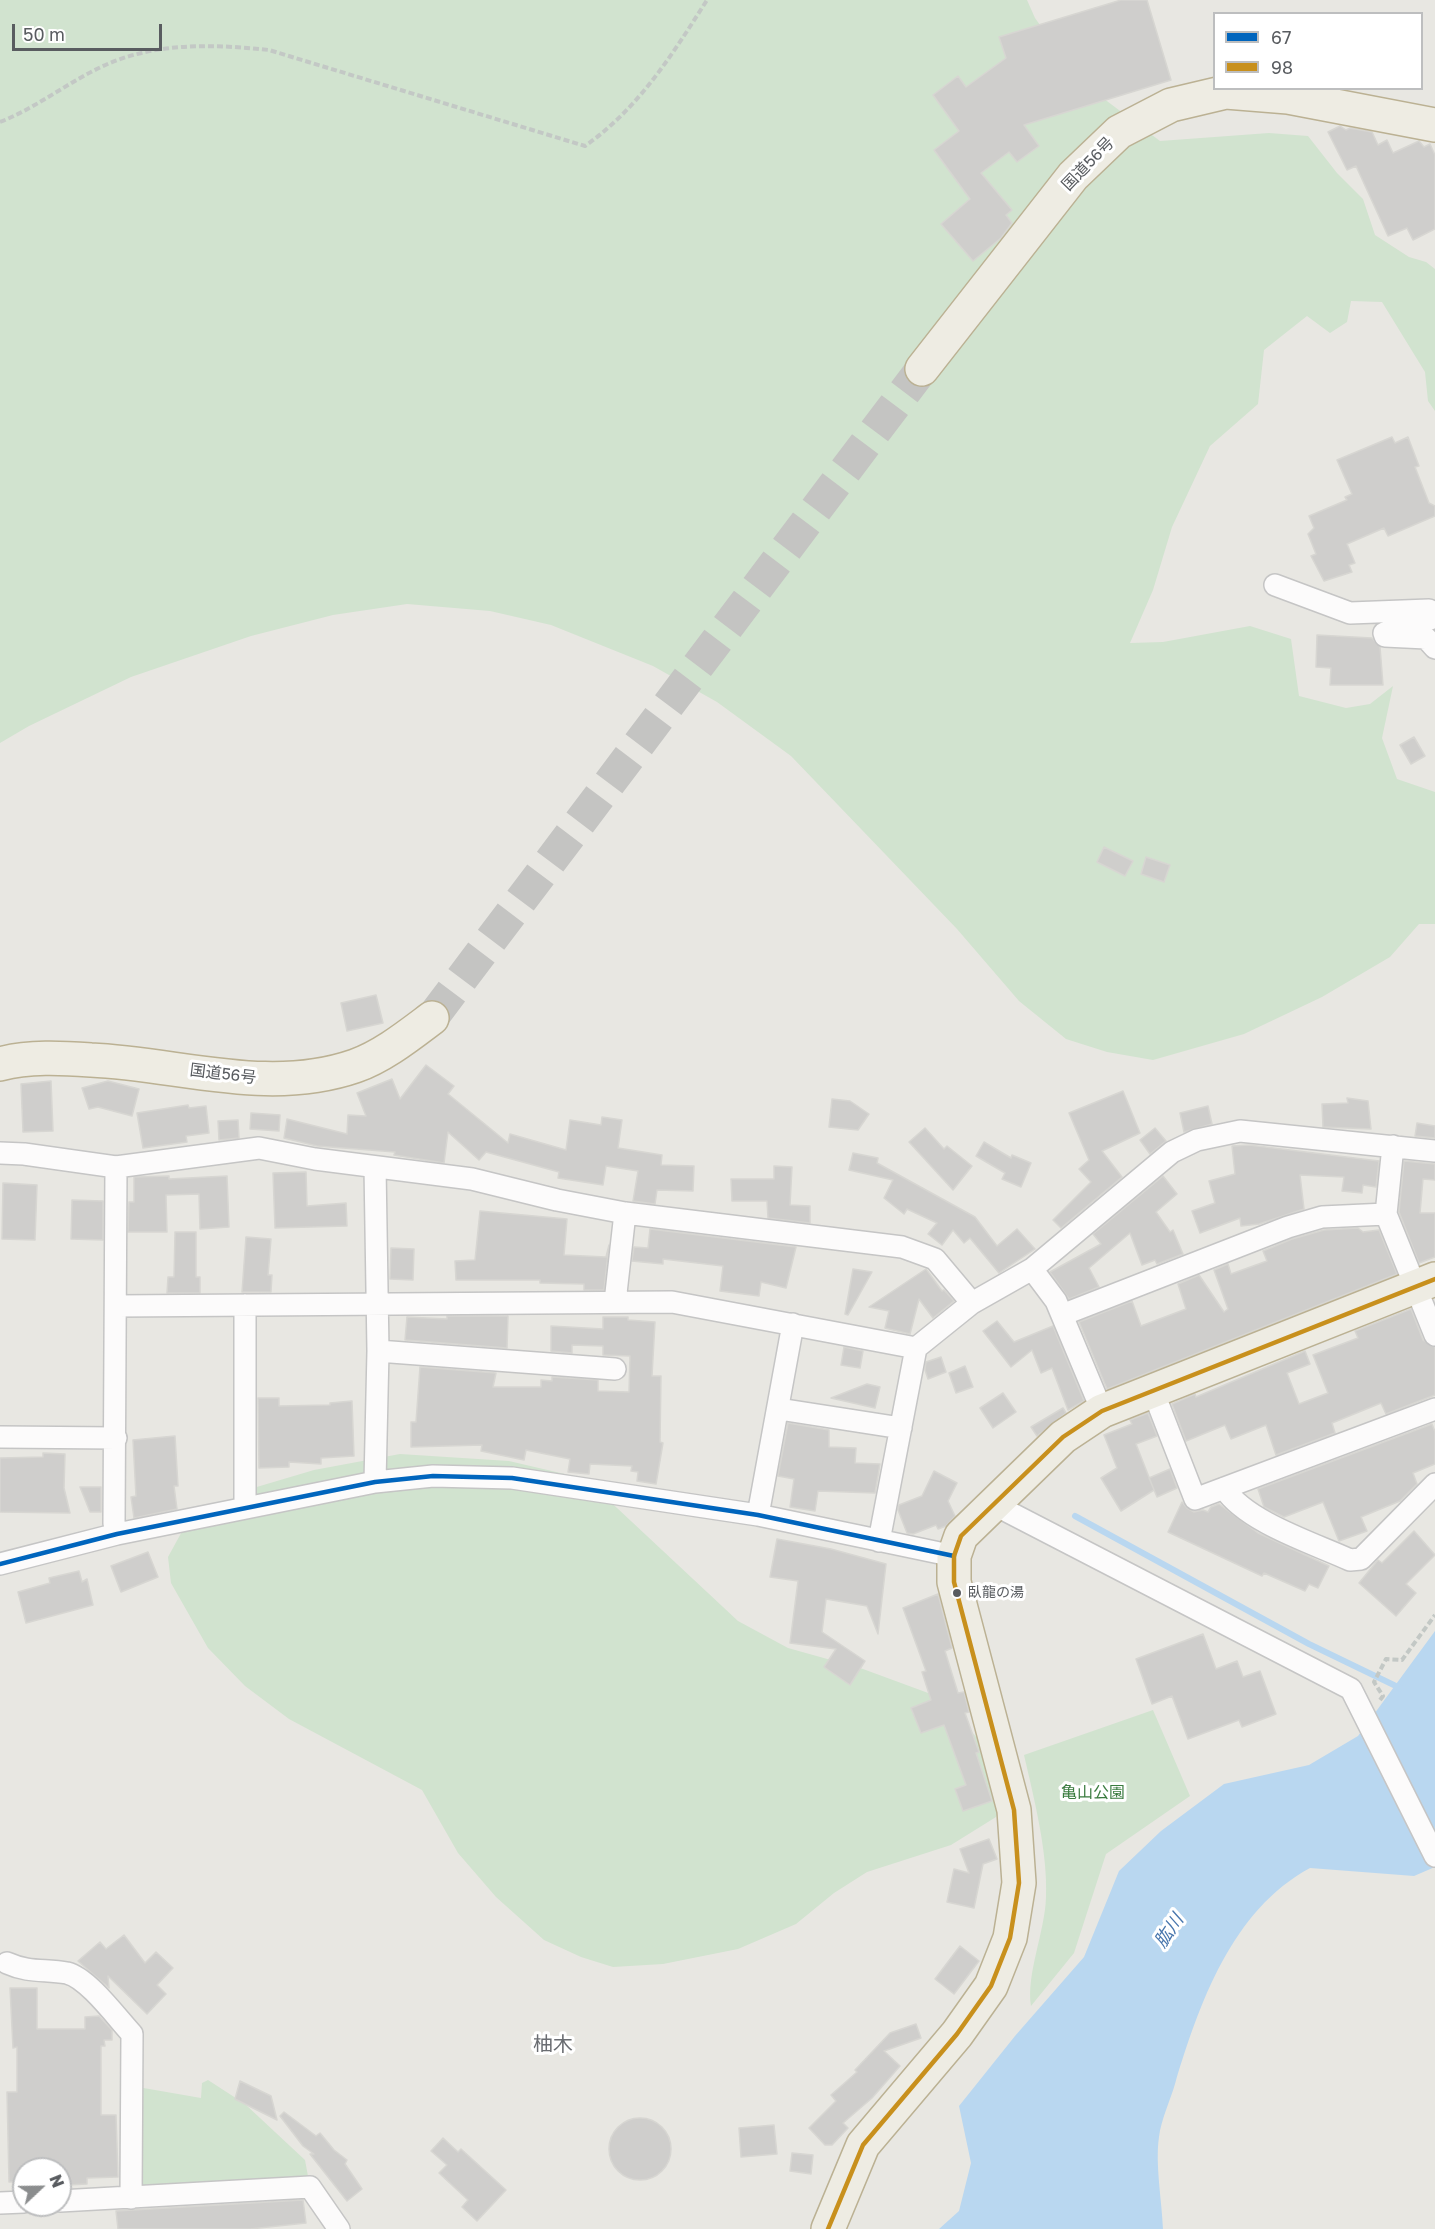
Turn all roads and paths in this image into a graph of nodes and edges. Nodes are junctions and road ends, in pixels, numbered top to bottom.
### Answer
1 (706, 0) edge
2 (0, 122) edge
3 (1435, 125) edge
4 (922, 369) tunnel mouth
5 (1275, 585) dead end
6 (1435, 648) edge
7 (432, 1018) tunnel mouth
8 (0, 1064) edge
9 (1392, 1146) junction
10 (1435, 1151) edge
11 (0, 1153) edge
12 (116, 1167) junction
13 (375, 1167) junction
14 (625, 1213) junction
15 (1386, 1214) junction
16 (1032, 1269) junction
17 (1426, 1282) edge
18 (615, 1302) junction
19 (972, 1303) junction
20 (245, 1305) junction
21 (376, 1305) junction
22 (117, 1306) junction
23 (1062, 1315) junction
24 (793, 1324) junction
25 (1435, 1335) edge
26 (916, 1347) junction
27 (378, 1352) junction
28 (615, 1369) dead end
29 (1153, 1391) junction
30 (779, 1409) junction
31 (1435, 1409) edge
32 (1102, 1411) junction
33 (901, 1428) junction
34 (0, 1437) edge
35 (116, 1438) junction
36 (375, 1482) junction
37 (1435, 1484) edge
38 (1224, 1488) junction
39 (995, 1505) junction
40 (245, 1508) junction
41 (759, 1515) junction
42 (117, 1534) junction
43 (879, 1541) junction
44 (954, 1556) junction
45 (0, 1563) edge
46 (1435, 1615) edge
47 (1381, 1701) dead end
48 (1435, 1856) edge
49 (2, 1962) edge
50 (131, 2198) junction
51 (72, 2200) edge
52 (339, 2229) edge
53 (828, 2229) edge

1 - 2 path
3 - 4 highway, 国道56号
5 - 6 street
7 - 8 highway, 国道56号
9 - 10 street
9 - 15 street
9 - 16 street
11 - 12 street
12 - 13 street
12 - 22 street
13 - 14 street
13 - 21 street
14 - 18 street
14 - 19 street
15 - 17 street
15 - 23 street
16 - 19 street
16 - 23 street
17 - 25 street
17 - 29 highway
18 - 21 street
18 - 24 street
19 - 26 street
20 - 21 street
20 - 22 street
20 - 40 street
21 - 27 street
22 - 35 street
23 - 32 street
24 - 26 street
24 - 30 street
26 - 33 street
27 - 28 street
27 - 36 street
29 - 32 highway
29 - 38 street
30 - 33 street
30 - 41 street
31 - 38 street
32 - 39 highway
33 - 43 street
34 - 35 street
35 - 42 street
36 - 40 street
36 - 41 street
37 - 38 street
39 - 44 highway
39 - 48 street
40 - 42 street
41 - 43 street
42 - 45 street
43 - 44 street
44 - 53 highway
46 - 47 path
49 - 50 street
50 - 51 street
50 - 52 street

